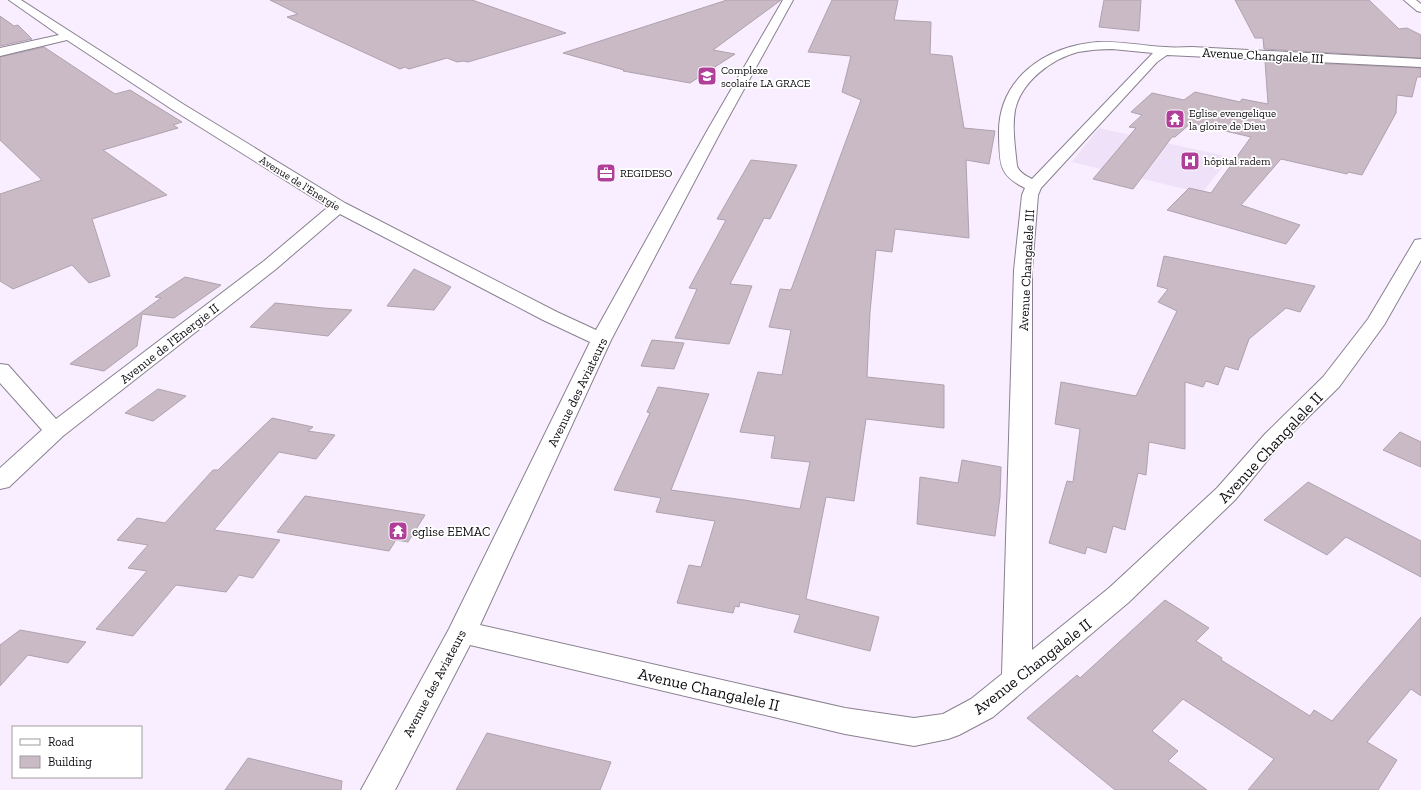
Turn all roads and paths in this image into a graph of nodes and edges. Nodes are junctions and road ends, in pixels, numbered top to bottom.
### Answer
1 (14, 0) edge
2 (788, 0) edge
3 (1409, 0) edge
4 (1421, 10) edge
5 (70, 36) junction
6 (1164, 51) junction
7 (0, 52) edge
8 (1421, 63) edge
9 (1034, 186) junction
10 (339, 207) junction
11 (1421, 244) edge
12 (601, 340) junction
13 (0, 370) edge
14 (55, 431) junction
15 (0, 481) edge
16 (462, 632) junction
17 (1017, 680) junction
18 (378, 790) edge

1 - 5 street, Avenue de l'Energie
2 - 12 street, Avenue des Aviateurs
3 - 4 street
5 - 7 street
5 - 10 street, Avenue de l'Energie
6 - 8 street, Avenue Changalele III
6 - 9 street, Avenue Changalele III
6 - 9 street
9 - 17 street, Avenue Changalele III
10 - 12 street, Avenue de l'Energie
10 - 14 street, Avenue de l'Energie II
11 - 17 street, Avenue Changalele II
12 - 16 street, Avenue des Aviateurs
13 - 14 street
14 - 15 street, Avenue de l'Energie II
16 - 17 street, Avenue Changalele II
16 - 18 street, Avenue des Aviateurs

